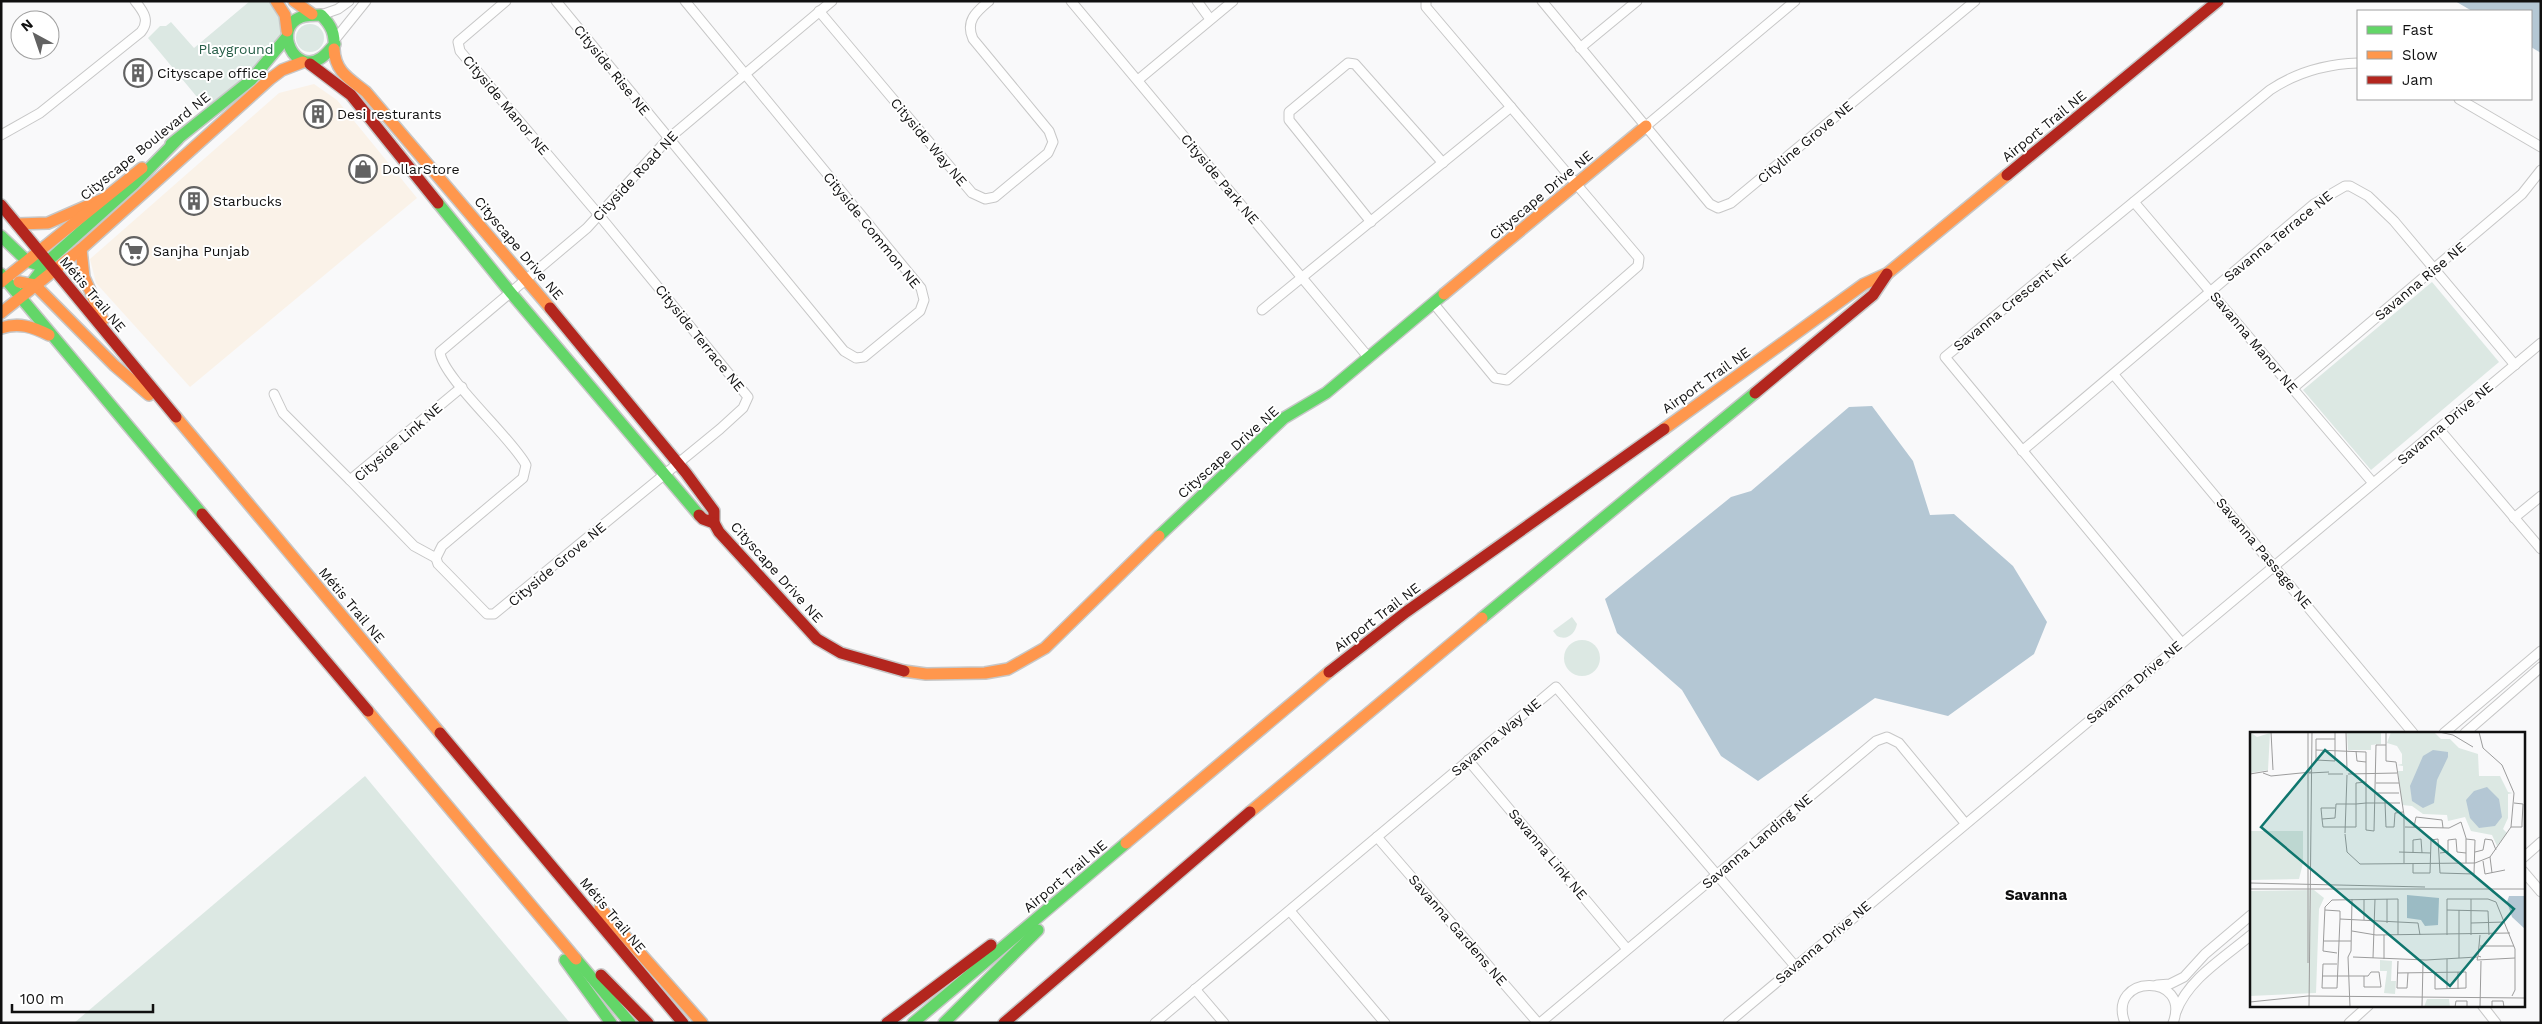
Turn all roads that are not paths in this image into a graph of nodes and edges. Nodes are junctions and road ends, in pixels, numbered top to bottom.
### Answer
1 (135, 1) edge
2 (276, 1) edge
3 (294, 1) edge
4 (349, 1) edge
5 (366, 1) edge
6 (506, 1) edge
7 (556, 1) edge
8 (685, 1) edge
9 (832, 1) edge
10 (989, 1) edge
11 (1071, 1) edge
12 (1197, 1) edge
13 (1233, 1) edge
14 (1426, 1) edge
15 (1542, 1) edge
16 (1637, 1) edge
17 (1795, 1) edge
18 (1975, 1) edge
19 (2218, 1) edge
20 (819, 11) junction
21 (316, 14) junction
22 (1210, 19) junction
23 (286, 35) junction
24 (336, 40) junction
25 (1580, 48) junction
26 (306, 63) junction
27 (2357, 63) edge
28 (743, 74) junction
29 (1138, 80) junction
30 (2461, 100) edge
31 (1511, 107) junction
32 (1646, 126) junction
33 (1, 135) edge
34 (178, 139) junction
35 (668, 139) junction
36 (2541, 147) edge
37 (1443, 162) junction
38 (2541, 170) edge
39 (1576, 185) junction
40 (104, 199) junction
41 (2134, 202) junction
42 (1, 205) edge
43 (599, 215) junction
44 (1371, 222) junction
45 (17, 224) junction
46 (1, 236) edge
47 (81, 249) junction
48 (38, 251) junction
49 (41, 265) junction
50 (2434, 269) junction
51 (1888, 273) junction
52 (1302, 278) junction
53 (527, 280) junction
54 (15, 282) edge
55 (2212, 291) junction
56 (511, 293) junction
57 (2, 296) edge
58 (21, 297) junction
59 (1434, 304) junction
60 (1262, 310) dead end
61 (1, 312) edge
62 (1, 328) edge
63 (55, 338) junction
64 (115, 343) junction
65 (2541, 343) edge
66 (1369, 358) junction
67 (2515, 364) junction
68 (2114, 375) junction
69 (462, 387) junction
70 (2293, 388) junction
71 (274, 394) dead end
72 (168, 408) junction
73 (2439, 429) junction
74 (2022, 451) junction
75 (678, 464) junction
76 (666, 474) junction
77 (350, 480) junction
78 (2373, 483) junction
79 (2541, 496) edge
80 (2514, 518) junction
81 (714, 523) junction
82 (2541, 549) edge
83 (436, 558) junction
84 (2274, 565) junction
85 (2181, 642) junction
86 (2541, 651) edge
87 (2541, 667) edge
88 (433, 724) junction
89 (2412, 732) edge
90 (2445, 732) edge
91 (2466, 732) edge
92 (1468, 760) junction
93 (1965, 823) junction
94 (1377, 837) junction
95 (2541, 842) edge
96 (487, 852) junction
97 (1115, 854) junction
98 (2524, 857) edge
99 (2524, 872) edge
100 (1716, 875) junction
101 (2541, 892) edge
102 (1290, 911) junction
103 (541, 916) junction
104 (2250, 916) edge
105 (2250, 936) edge
106 (1627, 949) junction
107 (1794, 966) junction
108 (2157, 985) junction
109 (1195, 989) junction
110 (2368, 1006) edge
111 (2483, 1006) edge
112 (2122, 1007) junction
113 (2176, 1012) junction
114 (611, 1023) edge
115 (630, 1023) edge
116 (648, 1023) edge
117 (683, 1023) edge
118 (702, 1023) edge
119 (887, 1023) edge
120 (913, 1023) edge
121 (944, 1023) edge
122 (1004, 1023) edge
123 (1155, 1023) edge
124 (1224, 1023) edge
125 (1385, 1023) edge
126 (1539, 1023) edge
127 (1728, 1023) edge
128 (2116, 1023) edge
129 (2125, 1023) edge
130 (2173, 1023) edge
131 (2349, 1023) edge
132 (2496, 1023) edge

1 - 33 street
2 - 23 main road
3 - 21 main road
4 - 21 street
5 - 24 street
6 - 43 street, Cityside Manor NE
7 - 35 street, Cityside Rise NE
8 - 28 street
9 - 20 street, Cityside Road NE
10 - 20 street, Cityside Way NE
11 - 29 street, Cityside Park NE
12 - 22 street
13 - 22 street
14 - 31 street
15 - 25 street, Cityline Grove NE
16 - 25 street
17 - 32 street, Cityscape Drive NE
18 - 32 street, Cityline Grove NE
19 - 51 main road, Airport Trail NE
20 - 28 street, Cityside Road NE
21 - 23 main road
21 - 24 main road
22 - 29 street
23 - 26 main road
23 - 34 main road, Cityscape Boulevard NE
24 - 26 main road
24 - 53 main road, Cityscape Drive NE
25 - 32 street, Cityline Grove NE
26 - 47 main road
26 - 56 main road, Cityscape Drive NE
27 - 41 street, Savanna Crescent NE
28 - 35 street, Cityside Road NE
28 - 35 street, Cityside Common NE
29 - 52 street, Cityside Park NE
30 - 36 street
31 - 37 street
31 - 39 street
32 - 39 main road, Cityscape Drive NE
34 - 40 main road, Cityscape Boulevard NE
34 - 49 main road
35 - 43 street, Cityside Road NE
37 - 44 street
37 - 44 street
38 - 50 street, Savanna Rise NE
39 - 59 main road, Cityscape Drive NE
39 - 59 street
40 - 45 main road
40 - 48 main road, Cityscape Boulevard NE
41 - 55 street, Savanna Manor NE
41 - 74 street, Savanna Crescent NE
42 - 45 main road, Métis Trail NE
43 - 53 street, Cityside Road NE
43 - 75 street, Cityside Terrace NE
44 - 52 street
45 - 48 main road, Métis Trail NE
46 - 49 main road
47 - 49 main road
47 - 64 main road
48 - 49 main road, Métis Trail NE
49 - 54 main road
49 - 54 main road
49 - 64 main road, Métis Trail NE
50 - 55 street, Savanna Terrace NE
50 - 67 street, Savanna Terrace NE
50 - 70 street, Savanna Rise NE
51 - 97 main road, Airport Trail NE
51 - 122 main road, Airport Trail NE
52 - 60 street
52 - 66 street, Cityside Park NE
53 - 56 street, Cityside Road NE
53 - 75 main road, Cityscape Drive NE
54 - 57 main road
54 - 58 main road
54 - 58 main road
54 - 72 main road
55 - 68 street, Savanna Terrace NE
55 - 70 street, Savanna Manor NE
56 - 69 street, Cityside Road NE
56 - 76 main road, Cityscape Drive NE
58 - 61 main road
58 - 63 main road
59 - 66 main road, Cityscape Drive NE
62 - 63 main road
63 - 96 main road
64 - 72 main road, Métis Trail NE
65 - 67 street, Savanna Drive NE
66 - 81 main road, Cityscape Drive NE
67 - 73 street, Savanna Drive NE
68 - 74 street, Savanna Terrace NE
68 - 84 street, Savanna Passage NE
69 - 77 street, Cityside Link NE
69 - 83 street
70 - 78 street, Savanna Manor NE
71 - 77 street
72 - 88 main road, Métis Trail NE
73 - 78 street, Savanna Drive NE
73 - 80 street
74 - 85 street, Savanna Crescent NE
75 - 76 street, Cityside Terrace NE
75 - 81 main road, Cityscape Drive NE
76 - 81 main road, Cityscape Drive NE
76 - 83 street, Cityside Grove NE
77 - 83 street, Cityside Link NE
78 - 84 street, Savanna Drive NE
79 - 80 street
80 - 82 street
84 - 85 street, Savanna Drive NE
84 - 89 street, Savanna Passage NE
85 - 93 street, Savanna Drive NE
86 - 90 street
87 - 91 street
88 - 117 main road, Métis Trail NE
88 - 118 main road
92 - 94 street, Savanna Way NE
92 - 100 street, Savanna Way NE
92 - 106 street, Savanna Link NE
93 - 100 street, Savanna Landing NE
93 - 107 street, Savanna Drive NE
94 - 102 street, Savanna Way NE
94 - 126 street, Savanna Gardens NE
95 - 98 street
96 - 103 main road
96 - 114 main road
97 - 119 main road
97 - 120 main road, Airport Trail NE
97 - 121 main road
99 - 101 street
100 - 106 street, Savanna Landing NE
100 - 107 street, Savanna Way NE
102 - 109 street, Savanna Way NE
102 - 125 street
103 - 115 main road
103 - 116 main road
104 - 108 street
105 - 113 street
106 - 126 street, Savanna Landing NE
107 - 127 street, Savanna Drive NE
108 - 112 street
108 - 113 street
109 - 123 street, Savanna Way NE
109 - 124 street
110 - 131 street
111 - 132 street
112 - 128 street
112 - 129 street
113 - 130 street

